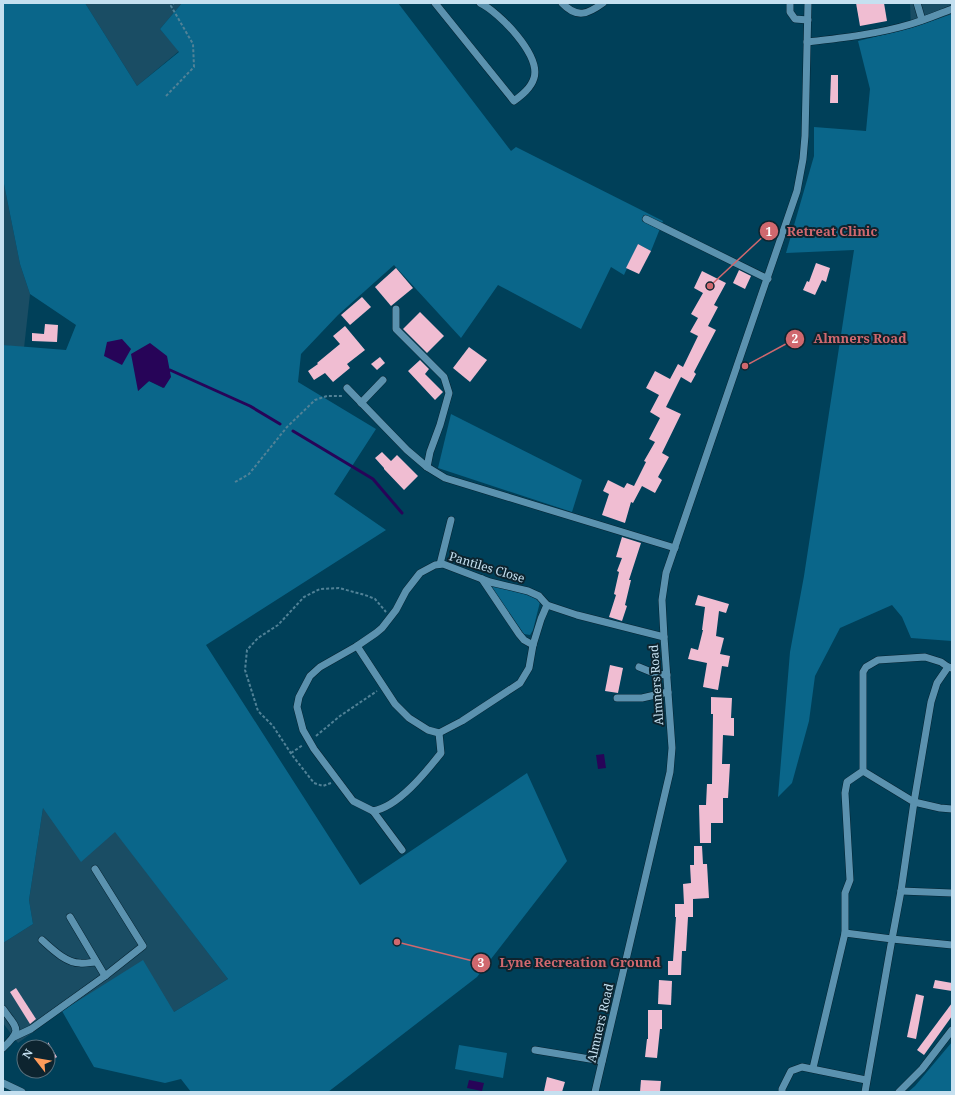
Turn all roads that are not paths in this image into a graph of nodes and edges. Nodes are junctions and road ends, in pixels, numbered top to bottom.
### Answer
1 (435, 3) edge
2 (480, 3) edge
3 (562, 3) edge
4 (603, 3) edge
5 (790, 3) edge
6 (808, 3) edge
7 (917, 3) edge
8 (952, 9) edge
9 (808, 20) junction
10 (922, 20) junction
11 (807, 42) junction
12 (646, 219) dead end
13 (768, 279) junction
14 (396, 310) dead end
15 (383, 380) dead end
16 (347, 388) dead end
17 (361, 403) junction
18 (428, 467) junction
19 (451, 520) dead end
20 (675, 548) junction
21 (440, 564) junction
22 (482, 579) junction
23 (547, 605) junction
24 (664, 636) junction
25 (533, 645) junction
26 (357, 646) junction
27 (639, 667) dead end
28 (950, 668) edge
29 (667, 675) junction
30 (668, 692) junction
31 (617, 698) dead end
32 (439, 733) junction
33 (863, 771) junction
34 (914, 802) junction
35 (952, 809) edge
36 (373, 811) junction
37 (402, 850) dead end
38 (95, 869) dead end
39 (901, 891) junction
40 (952, 893) edge
41 (70, 918) dead end
42 (845, 933) junction
43 (892, 939) junction
44 (42, 940) dead end
45 (952, 945) edge
46 (96, 962) junction
47 (105, 976) junction
48 (3, 1009) edge
49 (952, 1030) edge
50 (14, 1038) junction
51 (3, 1048) edge
52 (535, 1050) dead end
53 (602, 1061) junction
54 (812, 1068) junction
55 (866, 1080) junction
56 (3, 1083) edge
57 (22, 1092) edge
58 (595, 1092) edge
59 (782, 1092) edge
60 (865, 1092) edge
61 (899, 1092) edge

1 - 2 street
3 - 4 street
5 - 9 street
6 - 9 street, Almners Road
7 - 10 street
8 - 10 street
9 - 11 street, Almners Road
10 - 11 street
11 - 13 street, Almners Road
12 - 13 street
13 - 20 street, Almners Road
14 - 18 street
15 - 17 street
16 - 17 street
17 - 18 street
18 - 20 street
19 - 21 street
20 - 24 street, Almners Road
21 - 22 street, Pantiles Close
21 - 26 street, Pantiles Close
22 - 23 street, Pantiles Close
22 - 25 street
23 - 24 street, Pantiles Close
23 - 25 street
24 - 29 street, Almners Road
25 - 32 street
26 - 32 street
26 - 36 street, Pantiles Close
27 - 29 street
28 - 33 street
28 - 34 street
29 - 30 street, Almners Road
30 - 31 street
30 - 53 street, Almners Road
32 - 36 street
33 - 34 street
33 - 42 street
34 - 35 street
34 - 39 street
36 - 37 street
38 - 47 street
39 - 40 street
39 - 43 street
41 - 46 street
42 - 43 street
42 - 54 street
43 - 45 street
43 - 55 street
44 - 46 street
46 - 47 street
47 - 50 street
48 - 50 street
49 - 61 street
50 - 51 street
52 - 53 street
53 - 58 street, Almners Road
54 - 55 street
54 - 59 street
55 - 60 street
56 - 57 street

